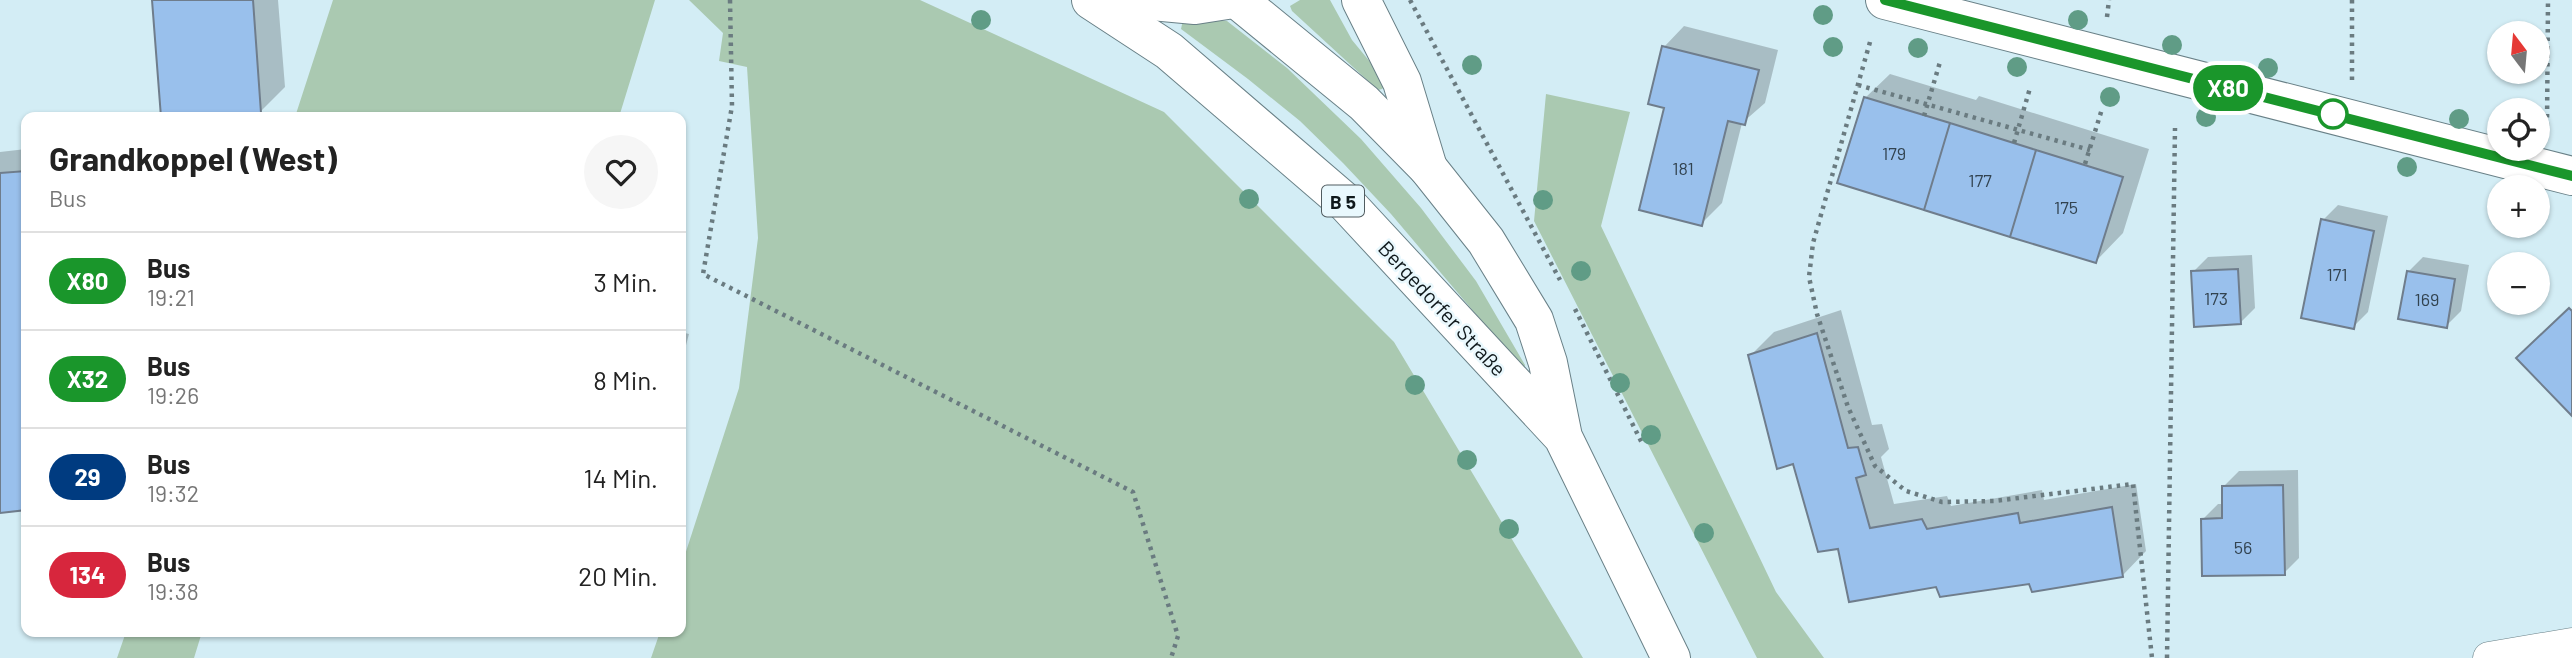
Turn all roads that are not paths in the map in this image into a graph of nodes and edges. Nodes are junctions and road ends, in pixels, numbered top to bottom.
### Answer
1 (1091, 0) edge
2 (1141, 0) edge
3 (1227, 0) edge
4 (1238, 0) edge
5 (1361, 0) edge
6 (1885, 0) edge
7 (1428, 168) junction
8 (2572, 176) edge
9 (1563, 437) junction
10 (2572, 644) edge
11 (1671, 658) edge
12 (2489, 658) edge

1 - 9 main road, Bergedorfer Straße / B 5
2 - 3 main road
4 - 7 main road, Bergedorfer Straße / B 5
5 - 7 main road
6 - 8 main road
7 - 9 main road, Bergedorfer Straße / B 5
9 - 11 main road, Bergedorfer Straße / B 5
10 - 12 street

